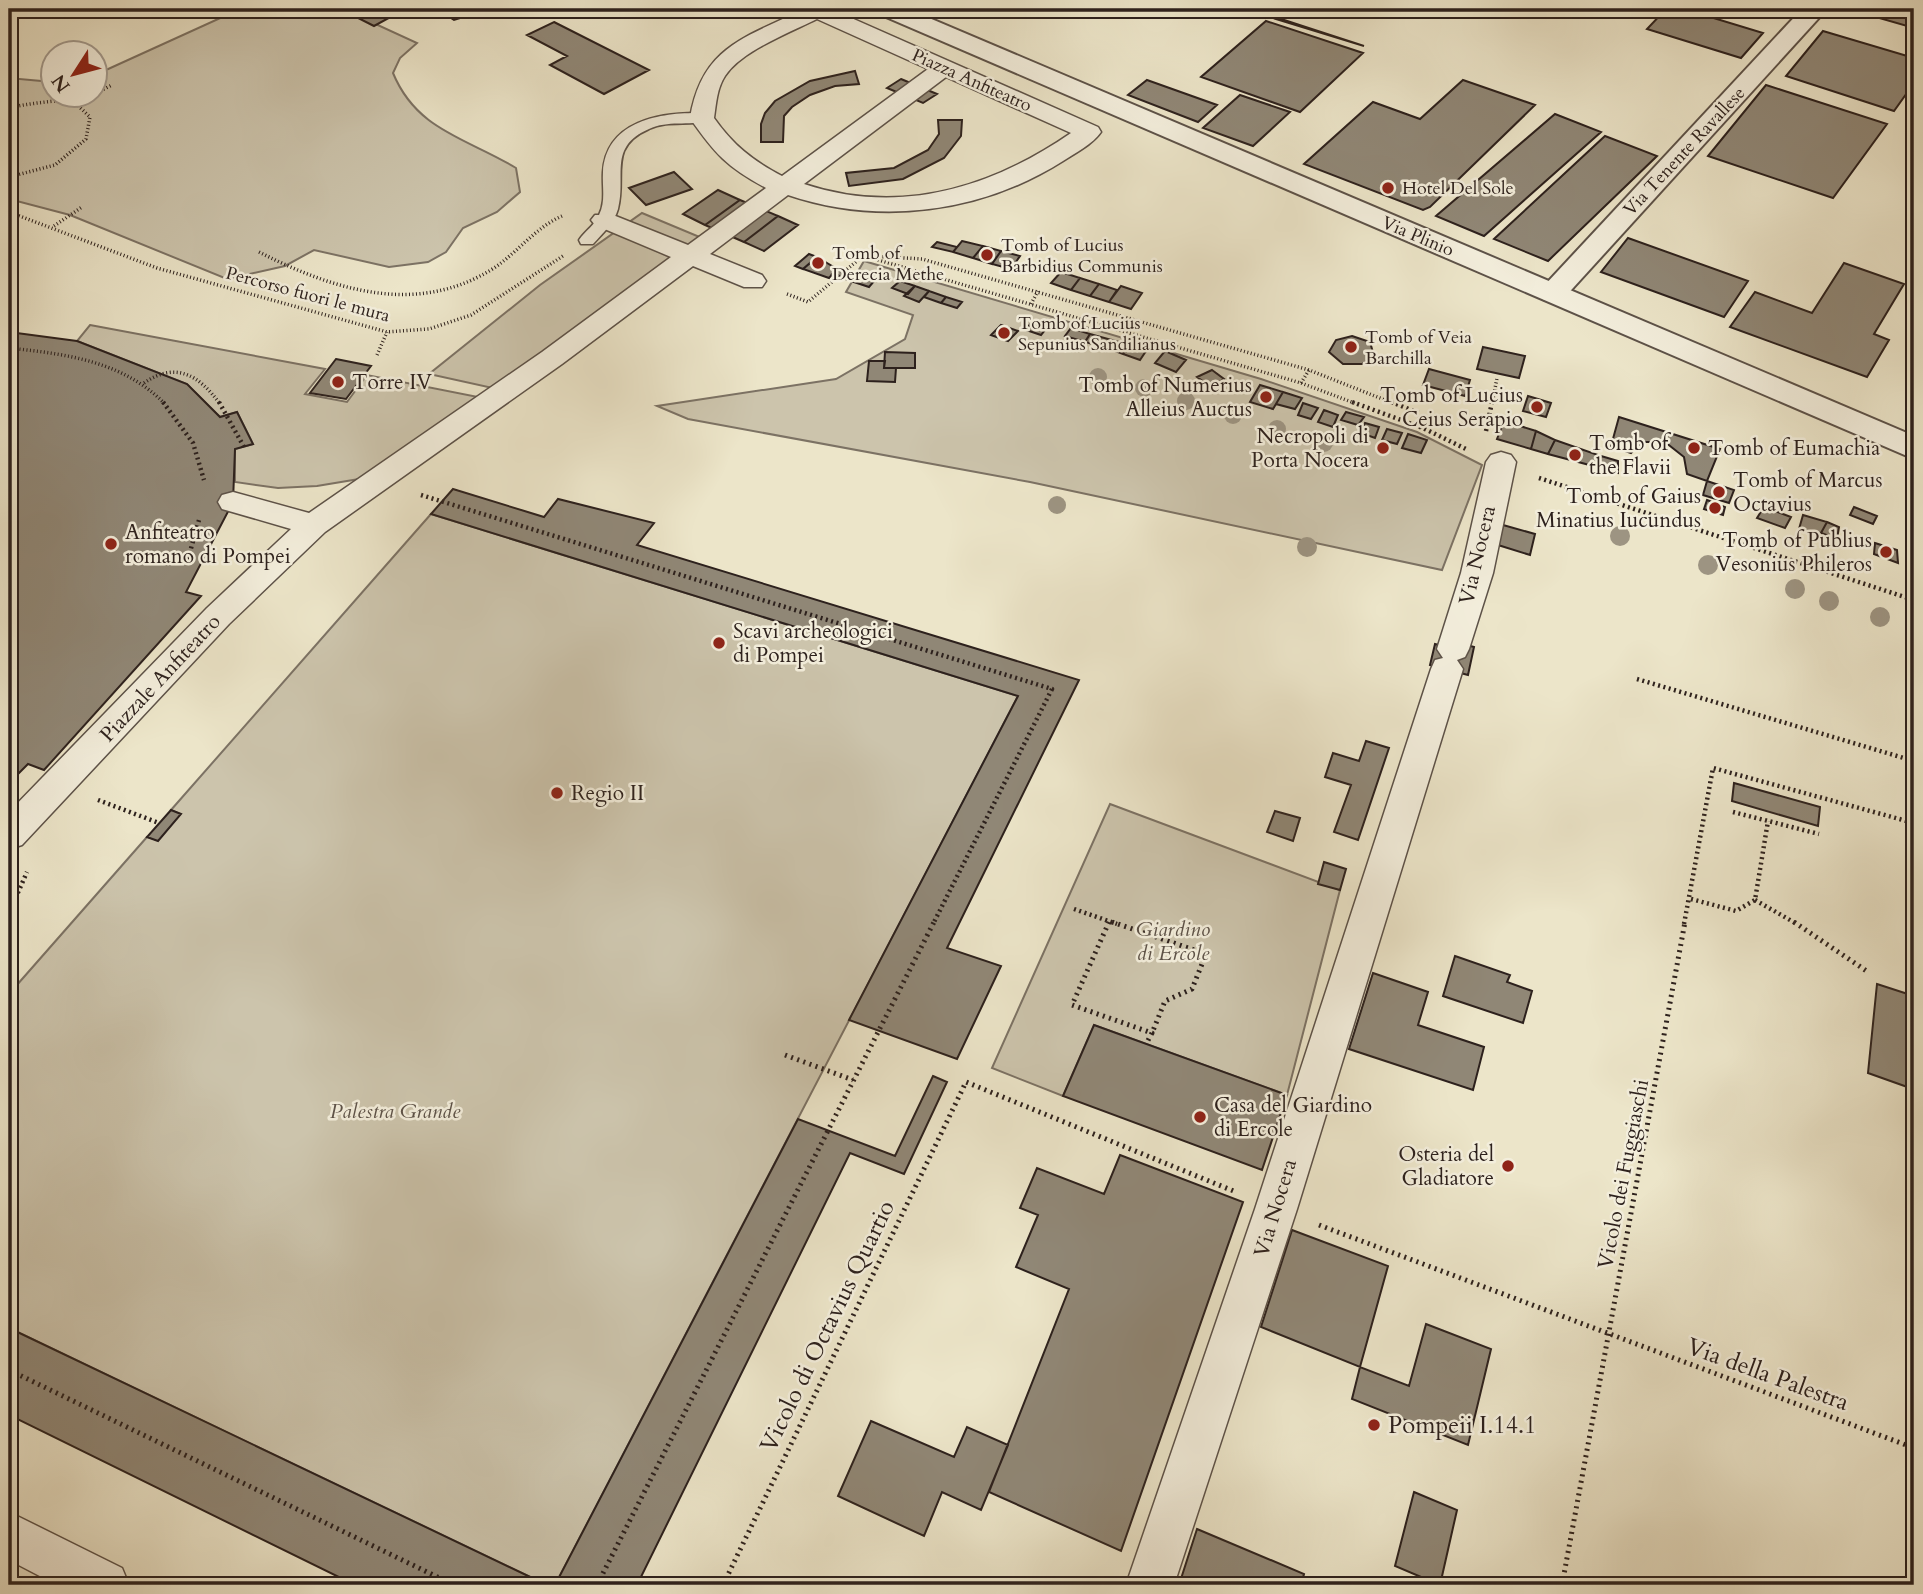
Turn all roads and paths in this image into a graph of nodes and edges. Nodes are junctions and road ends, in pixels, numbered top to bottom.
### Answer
1 (888, 9) edge
2 (1815, 9) edge
3 (944, 68) junction
4 (112, 85) dead end
5 (108, 87) edge
6 (38, 101) edge
7 (9, 108) edge
8 (80, 108) edge
9 (702, 118) junction
10 (9, 177) edge
11 (788, 186) junction
12 (82, 207) dead end
13 (9, 212) edge
14 (571, 213) dead end
15 (604, 220) junction
16 (54, 226) junction
17 (587, 240) joint
18 (259, 252) dead end
19 (861, 255) junction
20 (691, 256) junction
21 (753, 281) dead end
22 (1038, 291) junction
23 (1553, 293) junction
24 (789, 295) dead end
25 (1031, 304) junction
26 (387, 332) junction
27 (9, 348) edge
28 (377, 355) dead end
29 (1310, 370) junction
30 (1497, 378) dead end
31 (144, 383) junction
32 (1301, 383) junction
33 (1423, 428) junction
34 (244, 447) dead end
35 (1914, 448) edge
36 (1492, 459) junction
37 (219, 497) joint
38 (442, 501) dead end
39 (200, 515) dead end
40 (314, 525) junction
41 (188, 559) dead end
42 (1914, 600) edge
43 (1637, 679) dead end
44 (1914, 761) edge
45 (59, 785) junction
46 (1733, 812) dead end
47 (1768, 821) junction
48 (159, 823) dead end
49 (1914, 823) edge
50 (1819, 834) dead end
51 (9, 835) edge
52 (1691, 899) junction
53 (1755, 900) junction
54 (1074, 909) dead end
55 (1109, 922) junction
56 (1868, 972) dead end
57 (1152, 1033) junction
58 (1146, 1044) dead end
59 (785, 1055) dead end
60 (853, 1080) junction
61 (966, 1082) dead end
62 (1609, 1336) junction
63 (9, 1370) edge
64 (1914, 1448) edge
65 (9, 1535) edge
66 (105, 1585) edge
67 (454, 1585) edge
68 (597, 1585) edge
69 (723, 1585) edge
70 (1150, 1585) edge
71 (1562, 1585) edge

1 - 23 street, Via Plinio
2 - 23 street, Via Tenente Ravallese
3 - 9 street, Piazza Anfiteatro
3 - 11 street, Piazzale Anfiteatro
3 - 11 street, Piazza Anfiteatro
4 - 5 path
6 - 7 path
8 - 10 path
9 - 11 street, Piazza Anfiteatro
9 - 15 lane
11 - 20 street, Piazzale Anfiteatro
12 - 16 path
13 - 16 path, Percorso fuori le mura
14 - 18 path
15 - 17 lane
15 - 20 street
16 - 26 path, Percorso fuori le mura
17 - 26 path, Percorso fuori le mura
19 - 22 path
19 - 24 path
19 - 25 path
20 - 21 street
20 - 40 street, Piazzale Anfiteatro
22 - 25 path
22 - 29 path
23 - 35 street, Via Plinio
25 - 32 path
26 - 28 path
27 - 31 path
29 - 32 path
29 - 33 path
30 - 36 path
31 - 34 path
31 - 37 path
32 - 33 path
33 - 36 path
36 - 42 path
36 - 70 street, Via Nocera
37 - 40 street
38 - 60 path
39 - 41 path
40 - 45 street, Piazzale Anfiteatro
43 - 44 path
45 - 48 path
45 - 51 street, Piazzale Anfiteatro
46 - 47 path
47 - 50 path
47 - 53 path
49 - 52 path, Vicolo dei Fuggiaschi
52 - 53 path
52 - 62 path, Vicolo dei Fuggiaschi
53 - 56 path
54 - 55 path
55 - 57 path
55 - 57 path
57 - 58 path
59 - 60 path
60 - 68 path
61 - 69 path, Vicolo di Octavius Quartio
62 - 64 path, Via della Palestra
62 - 71 path, Vicolo dei Fuggiaschi
63 - 67 path
65 - 66 street

